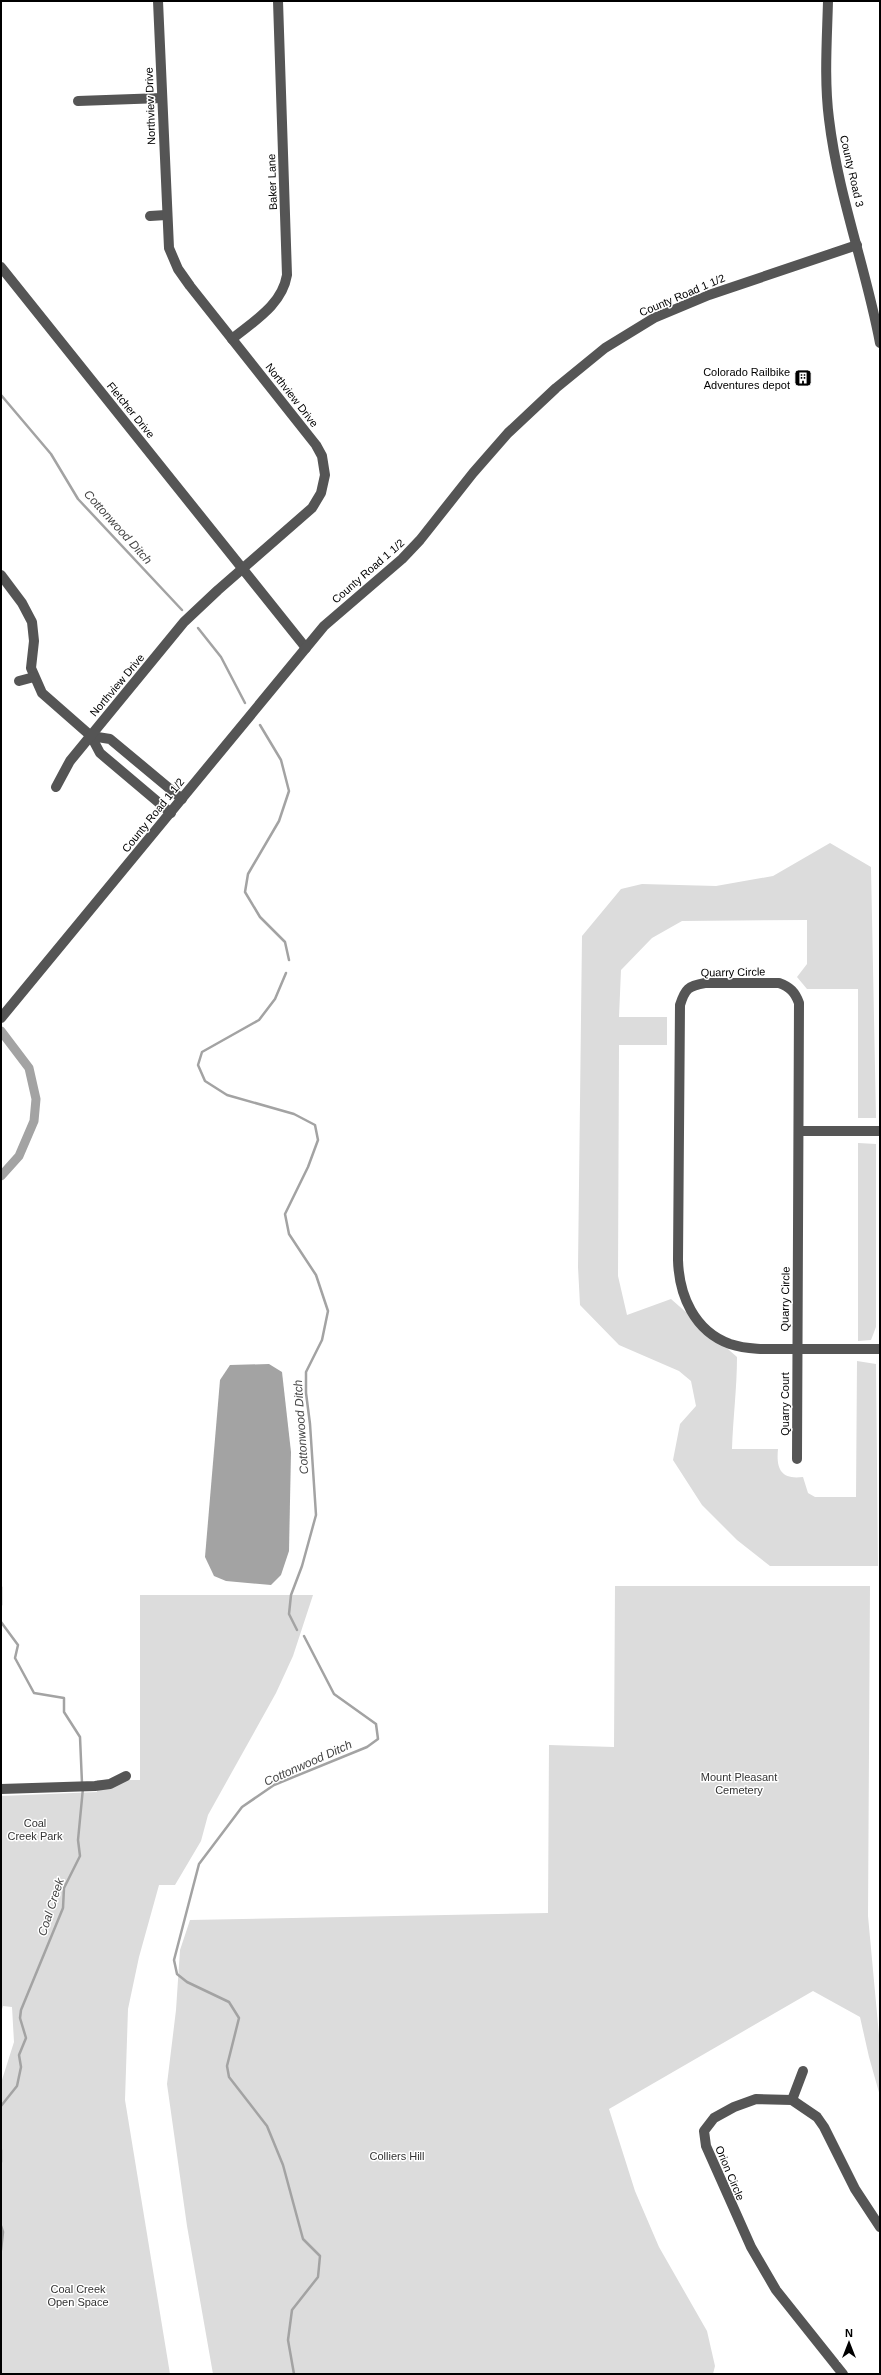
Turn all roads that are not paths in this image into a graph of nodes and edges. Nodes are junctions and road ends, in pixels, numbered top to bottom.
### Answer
1 (158, 1) edge
2 (278, 1) edge
3 (828, 1) edge
4 (162, 98) junction
5 (78, 100) dead end
6 (166, 215) junction
7 (150, 216) dead end
8 (858, 245) junction
9 (1, 267) edge
10 (232, 339) junction
11 (880, 343) edge
12 (242, 569) junction
13 (1, 575) edge
14 (306, 648) junction
15 (34, 677) junction
16 (19, 681) dead end
17 (90, 736) junction
18 (56, 788) dead end
19 (182, 799) junction
20 (171, 812) junction
21 (1, 1018) edge
22 (799, 1131) junction
23 (880, 1131) edge
24 (880, 1348) edge
25 (797, 1349) junction
26 (797, 1459) dead end
27 (126, 1776) dead end
28 (1, 1789) edge
29 (803, 2071) dead end
30 (792, 2100) junction
31 (877, 2216) edge
32 (880, 2227) edge
33 (843, 2374) edge

1 - 4 street, Northview Drive
2 - 10 street, Baker Lane
3 - 8 street, County Road 3
4 - 5 street
4 - 6 street, Northview Drive
6 - 7 street
6 - 10 street, Northview Drive
8 - 11 street, County Road 3
8 - 14 street, County Road 1 1/2
9 - 12 street, Fletcher Drive
10 - 12 street, Northview Drive
12 - 14 street, Fletcher Drive
12 - 17 street, Northview Drive
13 - 15 street
14 - 19 street, County Road 1 1/2
15 - 16 street
15 - 17 street
17 - 18 street, Northview Drive
17 - 19 street
17 - 20 street
19 - 20 street, County Road 1 1/2
20 - 21 street, County Road 1 1/2
22 - 23 street
22 - 25 street, Quarry Circle
22 - 25 street, Quarry Circle
24 - 25 street, Quarry Circle
25 - 26 street, Quarry Court
27 - 28 street
29 - 30 street
30 - 31 street
30 - 33 street, Orion Circle
31 - 32 street

